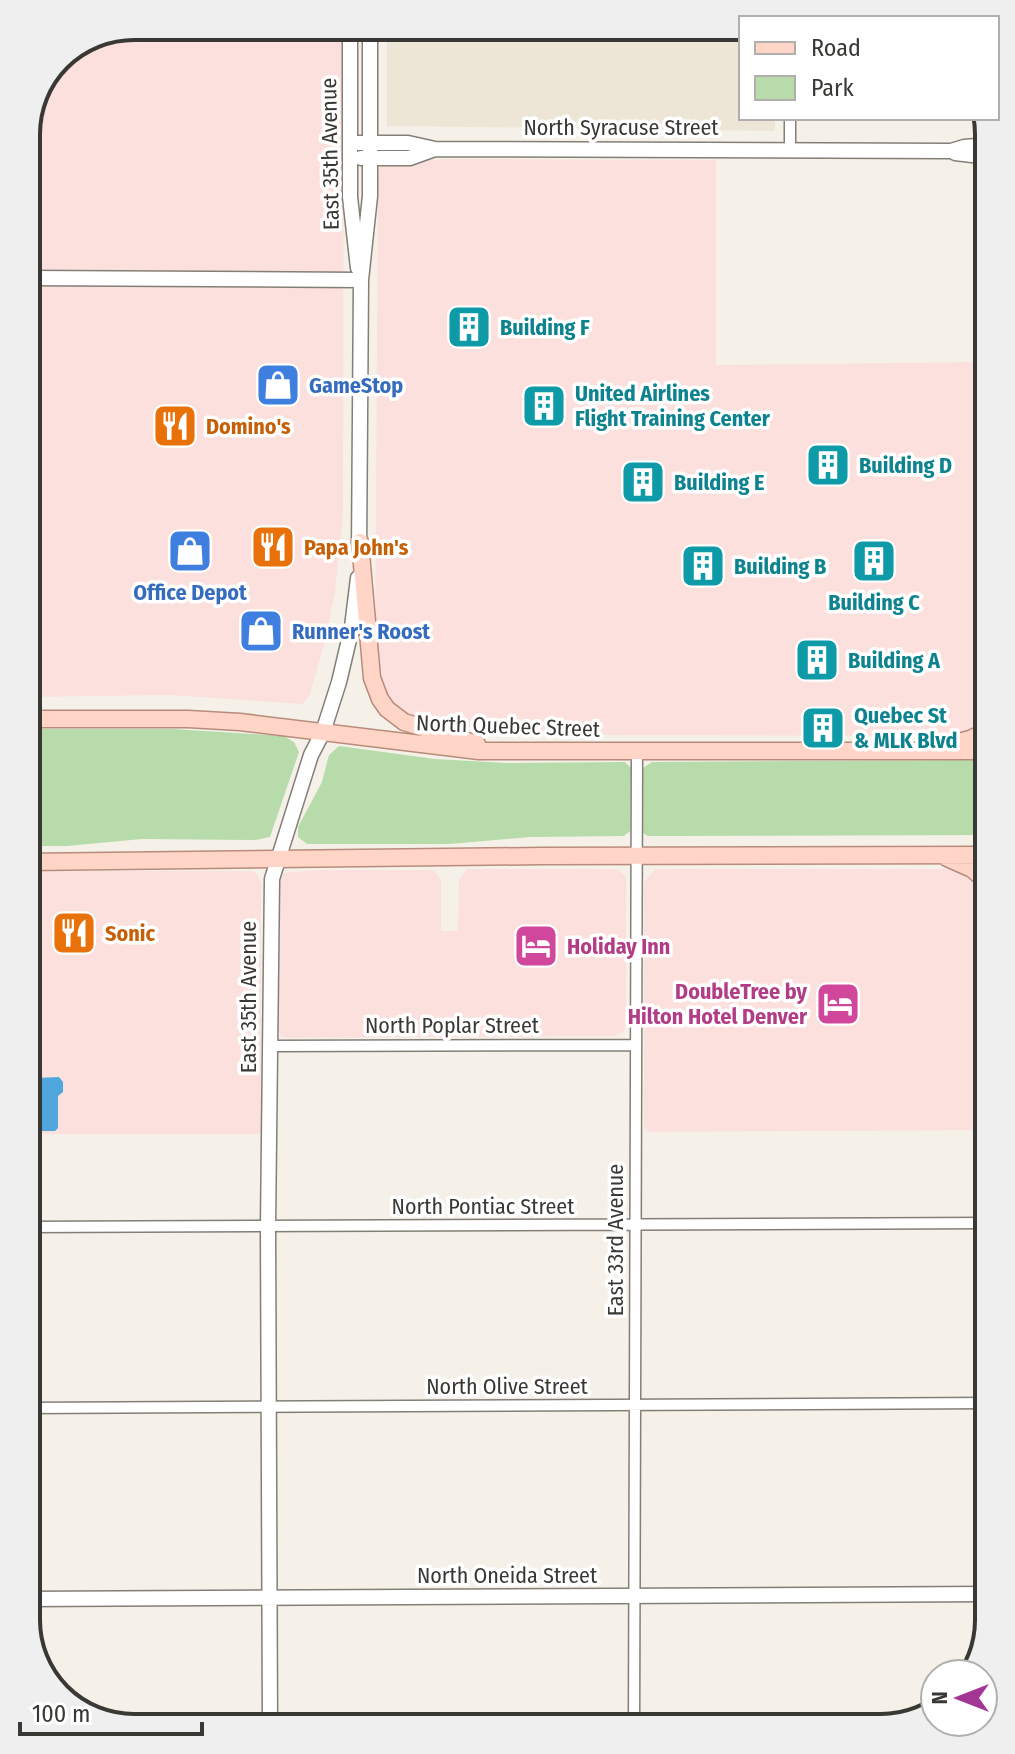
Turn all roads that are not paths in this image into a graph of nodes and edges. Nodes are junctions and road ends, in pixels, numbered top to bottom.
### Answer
1 (350, 40) edge
2 (370, 40) edge
3 (790, 120) edge
4 (370, 143) junction
5 (975, 146) edge
6 (435, 149) junction
7 (350, 150) junction
8 (790, 150) junction
9 (951, 151) junction
10 (975, 156) edge
11 (370, 158) junction
12 (40, 278) edge
13 (361, 280) junction
14 (360, 542) junction
15 (40, 719) edge
16 (323, 732) junction
17 (975, 737) edge
18 (923, 751) junction
19 (975, 751) edge
20 (502, 752) junction
21 (637, 752) junction
22 (636, 855) junction
23 (942, 855) junction
24 (975, 855) edge
25 (276, 858) junction
26 (40, 862) edge
27 (975, 872) edge
28 (635, 1045) junction
29 (269, 1046) junction
30 (975, 1223) edge
31 (635, 1226) junction
32 (40, 1227) edge
33 (268, 1227) junction
34 (975, 1403) edge
35 (635, 1405) junction
36 (269, 1407) junction
37 (40, 1408) edge
38 (975, 1594) edge
39 (635, 1597) junction
40 (270, 1598) junction
41 (40, 1599) edge
42 (270, 1714) edge
43 (634, 1714) edge

1 - 7 street, East 35th Avenue
2 - 4 street, East 35th Avenue
3 - 8 street
4 - 6 street, North Syracuse Street
4 - 7 street, North Syracuse Street
4 - 11 street, East 35th Avenue
5 - 9 street, North Syracuse Street
6 - 8 street, North Syracuse Street
6 - 11 street, North Syracuse Street
7 - 11 street, North Syracuse Street
7 - 13 street, East 35th Avenue
8 - 9 street, North Syracuse Street
9 - 10 street, North Syracuse Street
11 - 13 street, East 35th Avenue
12 - 13 street
13 - 14 street, East 35th Avenue
14 - 16 street, East 35th Avenue
14 - 20 main road
15 - 16 main road, North Quebec Street
16 - 20 main road, North Quebec Street
16 - 25 street, East 35th Avenue
17 - 18 main road
18 - 19 main road, North Quebec Street
18 - 21 main road, North Quebec Street
20 - 21 main road, North Quebec Street
21 - 22 street, East 33rd Avenue
22 - 23 main road
22 - 25 main road
22 - 28 street, East 33rd Avenue
23 - 24 main road
23 - 27 main road
25 - 26 main road
25 - 29 street, East 35th Avenue
28 - 29 street, North Poplar Street
28 - 31 street, East 33rd Avenue
29 - 33 street, East 35th Avenue
30 - 31 street, North Pontiac Street
31 - 33 street, North Pontiac Street
31 - 35 street, East 33rd Avenue
32 - 33 street, North Pontiac Street
33 - 36 street, East 35th Avenue
34 - 35 street, North Olive Street
35 - 36 street, North Olive Street
35 - 39 street, East 33rd Avenue
36 - 37 street, North Olive Street
36 - 40 street, East 35th Avenue
38 - 39 street, North Oneida Street
39 - 40 street, North Oneida Street
39 - 43 street, East 33rd Avenue
40 - 41 street, North Oneida Street
40 - 42 street, East 35th Avenue

